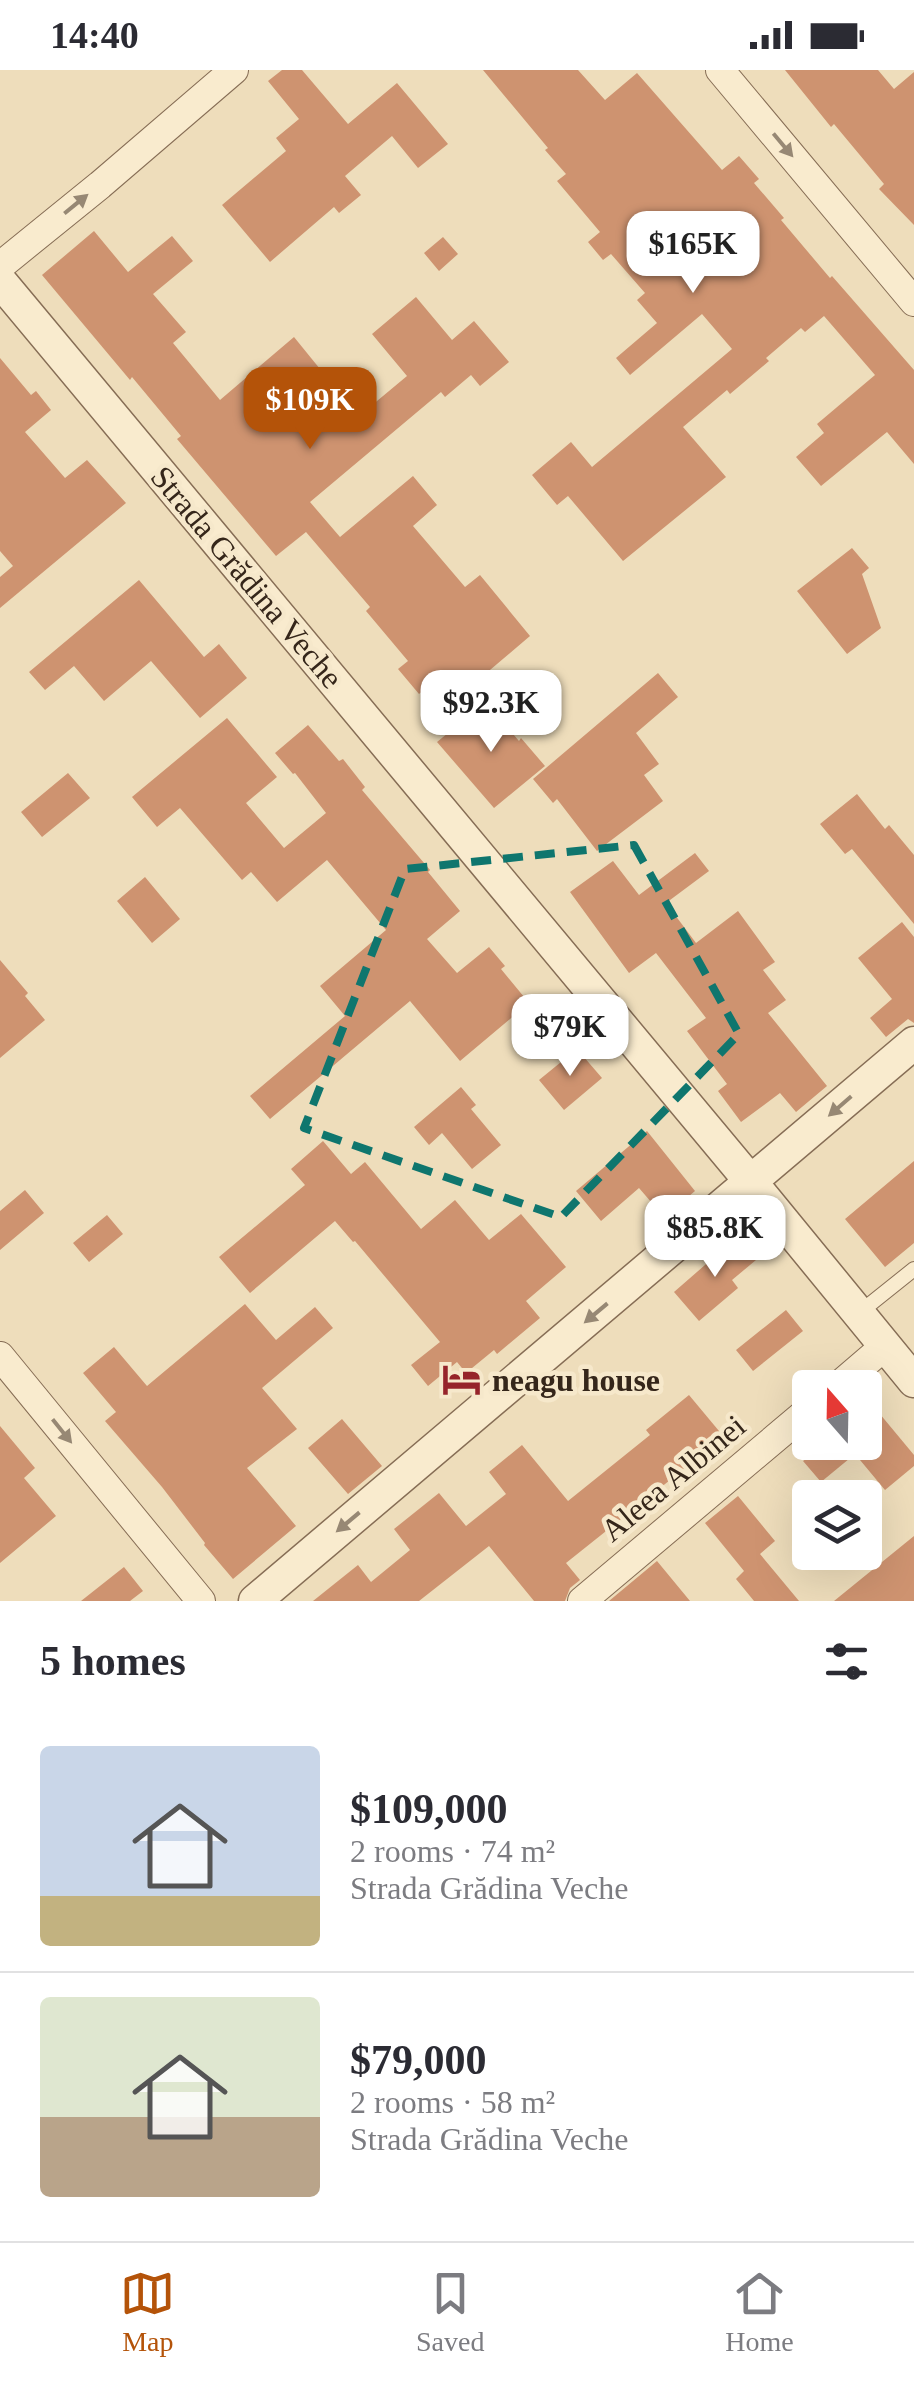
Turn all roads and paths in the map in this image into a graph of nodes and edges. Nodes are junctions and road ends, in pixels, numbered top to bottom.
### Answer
1 (234, 70) edge
2 (720, 70) edge
3 (0, 266) edge
4 (0, 281) edge
5 (914, 302) edge
6 (914, 1043) edge
7 (751, 1182) junction
8 (914, 1269) edge
9 (858, 1313) junction
10 (884, 1346) junction
11 (0, 1356) edge
12 (857, 1370) edge
13 (914, 1382) edge
14 (792, 1424) edge
15 (201, 1601) edge
16 (255, 1601) edge
17 (582, 1601) edge

3 -> 1 street
2 -> 5 street
4 - 7 street, Strada Grădina Veche
6 -> 7 street
7 - 9 street, Strada Grădina Veche
7 -> 16 street
8 - 9 lane
9 - 10 street, Strada Grădina Veche
10 - 12 street
10 - 13 street, Strada Grădina Veche
11 -> 15 street
14 - 17 street, Aleea Albinei

